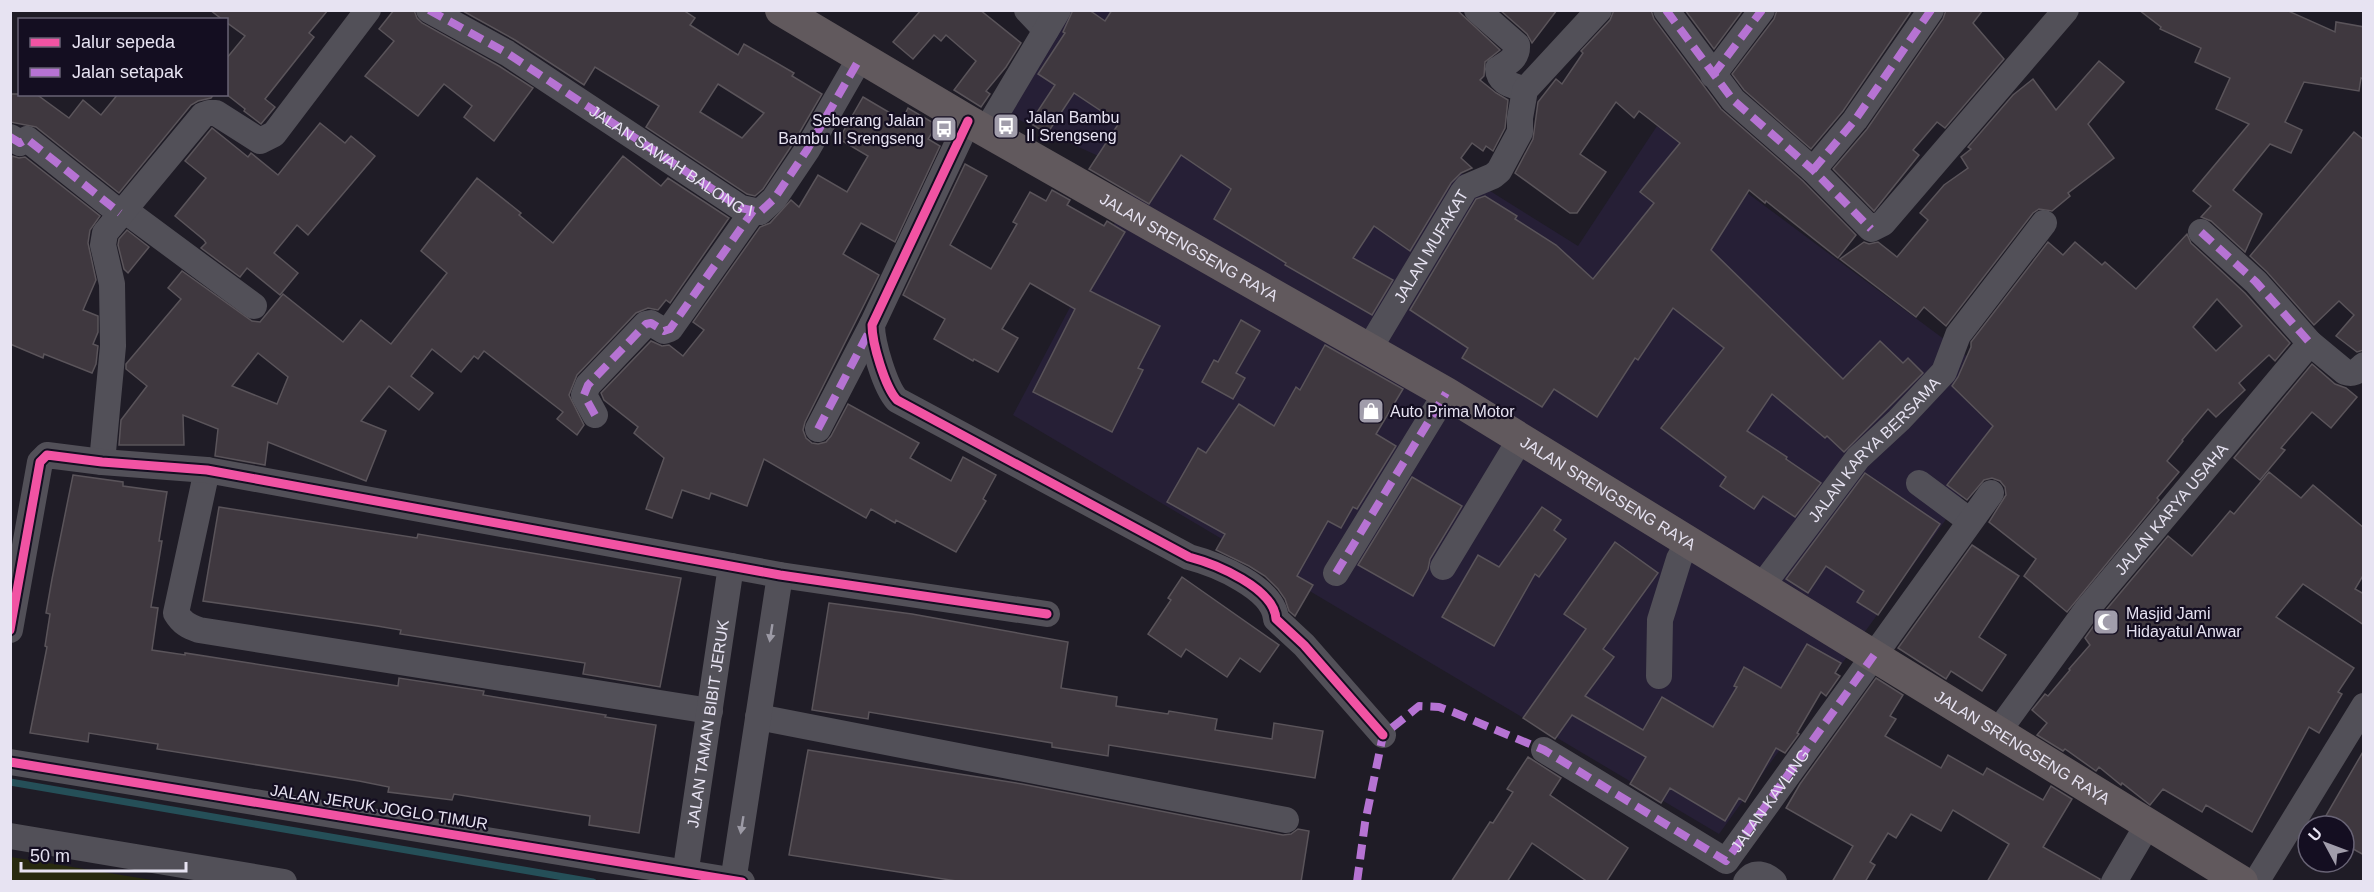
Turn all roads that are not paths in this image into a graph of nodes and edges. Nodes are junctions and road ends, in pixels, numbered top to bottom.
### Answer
1 (368, 10) edge
2 (429, 10) edge
3 (781, 10) edge
4 (1027, 10) edge
5 (1477, 10) edge
6 (1599, 10) edge
7 (1666, 10) edge
8 (1762, 10) edge
9 (1931, 10) edge
10 (2066, 10) edge
11 (1052, 20) edge
12 (860, 58) junction
13 (1713, 75) junction
14 (1525, 90) junction
15 (977, 126) junction
16 (10, 137) edge
17 (1813, 170) junction
18 (122, 211) junction
19 (753, 211) junction
20 (2044, 223) dead end
21 (2201, 232) dead end
22 (254, 306) dead end
23 (872, 326) junction
24 (2310, 344) junction
25 (1369, 349) junction
26 (2364, 365) edge
27 (1446, 393) junction
28 (595, 415) dead end
29 (818, 429) dead end
30 (1521, 438) junction
31 (102, 462) junction
32 (207, 470) junction
33 (1919, 483) dead end
34 (1991, 493) dead end
35 (1970, 521) junction
36 (1689, 540) junction
37 (731, 566) junction
38 (1443, 567) dead end
39 (1336, 573) dead end
40 (780, 575) junction
41 (1762, 586) junction
42 (1047, 614) dead end
43 (10, 630) edge
44 (1882, 643) junction
45 (1659, 676) dead end
46 (2364, 706) edge
47 (710, 711) junction
48 (758, 717) junction
49 (1997, 733) junction
50 (1383, 735) dead end
51 (1544, 750) dead end
52 (10, 762) edge
53 (1286, 820) dead end
54 (2148, 824) junction
55 (10, 836) edge
56 (203, 874) edge
57 (685, 877) edge
58 (736, 881) edge
59 (284, 882) edge
60 (1746, 882) edge
61 (1774, 882) edge
62 (2114, 882) edge
63 (2242, 882) edge
64 (2256, 882) edge

1 - 18 street
2 - 19 street, JALAN SAWAH BALONG I
3 - 12 main road, JALAN SRENGSENG RAYA
4 - 11 street
5 - 14 street
6 - 14 street
7 - 13 street
8 - 13 street
9 - 17 street
10 - 17 street
11 - 15 street
12 - 15 main road, JALAN SRENGSENG RAYA
12 - 19 street, JALAN SAWAH BALONG I
13 - 17 street
14 - 25 street, JALAN MUFAKAT
15 - 23 street
15 - 25 main road, JALAN SRENGSENG RAYA
16 - 18 street
18 - 22 street
18 - 31 street
19 - 28 street
20 - 41 street, JALAN KARYA BERSAMA
21 - 24 street
23 - 29 street
23 - 50 street
24 - 26 street
24 - 49 street, JALAN KARYA USAHA
25 - 27 main road, JALAN SRENGSENG RAYA
27 - 30 main road, JALAN SRENGSENG RAYA
27 - 39 street
30 - 36 main road, JALAN SRENGSENG RAYA
30 - 38 street
31 - 32 street
31 - 43 street
32 - 37 street
32 - 47 street
33 - 35 street
34 - 35 street, JALAN KAVLING
35 - 44 street, JALAN KAVLING
36 - 41 main road, JALAN SRENGSENG RAYA
36 - 45 street
37 - 40 street
37 - 47 street, JALAN TAMAN BIBIT JERUK
40 - 42 street
40 -> 48 street
41 - 44 main road, JALAN SRENGSENG RAYA
44 - 49 main road, JALAN SRENGSENG RAYA
44 - 51 street, JALAN KAVLING
46 - 64 street
47 - 57 street, JALAN TAMAN BIBIT JERUK
48 - 53 street
48 -> 58 street
49 - 54 main road, JALAN SRENGSENG RAYA
52 - 57 street, JALAN JERUK JOGLO TIMUR
54 - 62 street
54 - 63 main road, JALAN SRENGSENG RAYA
55 - 56 street
56 - 59 street
57 - 58 street, JALAN JERUK JOGLO TIMUR
60 - 61 street

